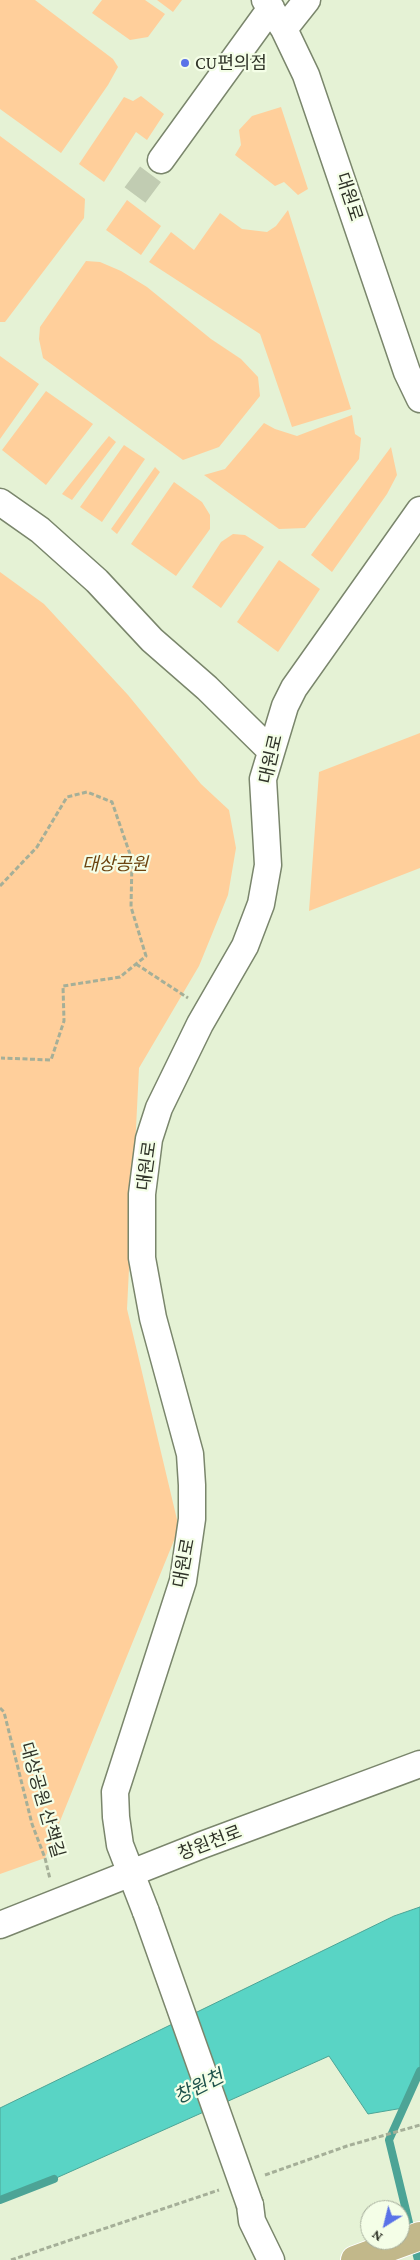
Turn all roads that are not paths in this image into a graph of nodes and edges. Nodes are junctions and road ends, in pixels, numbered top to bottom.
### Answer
1 (307, 0) edge
2 (274, 12) edge
3 (161, 160) tunnel mouth
4 (420, 400) edge
5 (0, 502) edge
6 (420, 510) edge
7 (271, 751) junction
8 (420, 1764) edge
9 (130, 1874) junction
10 (0, 1925) edge
11 (420, 2236) edge
12 (271, 2260) edge
13 (355, 2260) edge

1 - 2 street
2 - 3 street
2 - 4 street, 대원로
5 - 7 street
6 - 7 street, 대원로
7 - 9 street, 대원로
8 - 9 street, 창원천로
9 - 10 street, 창원천로
9 - 12 street, 대원로, bridge
11 - 13 main road

